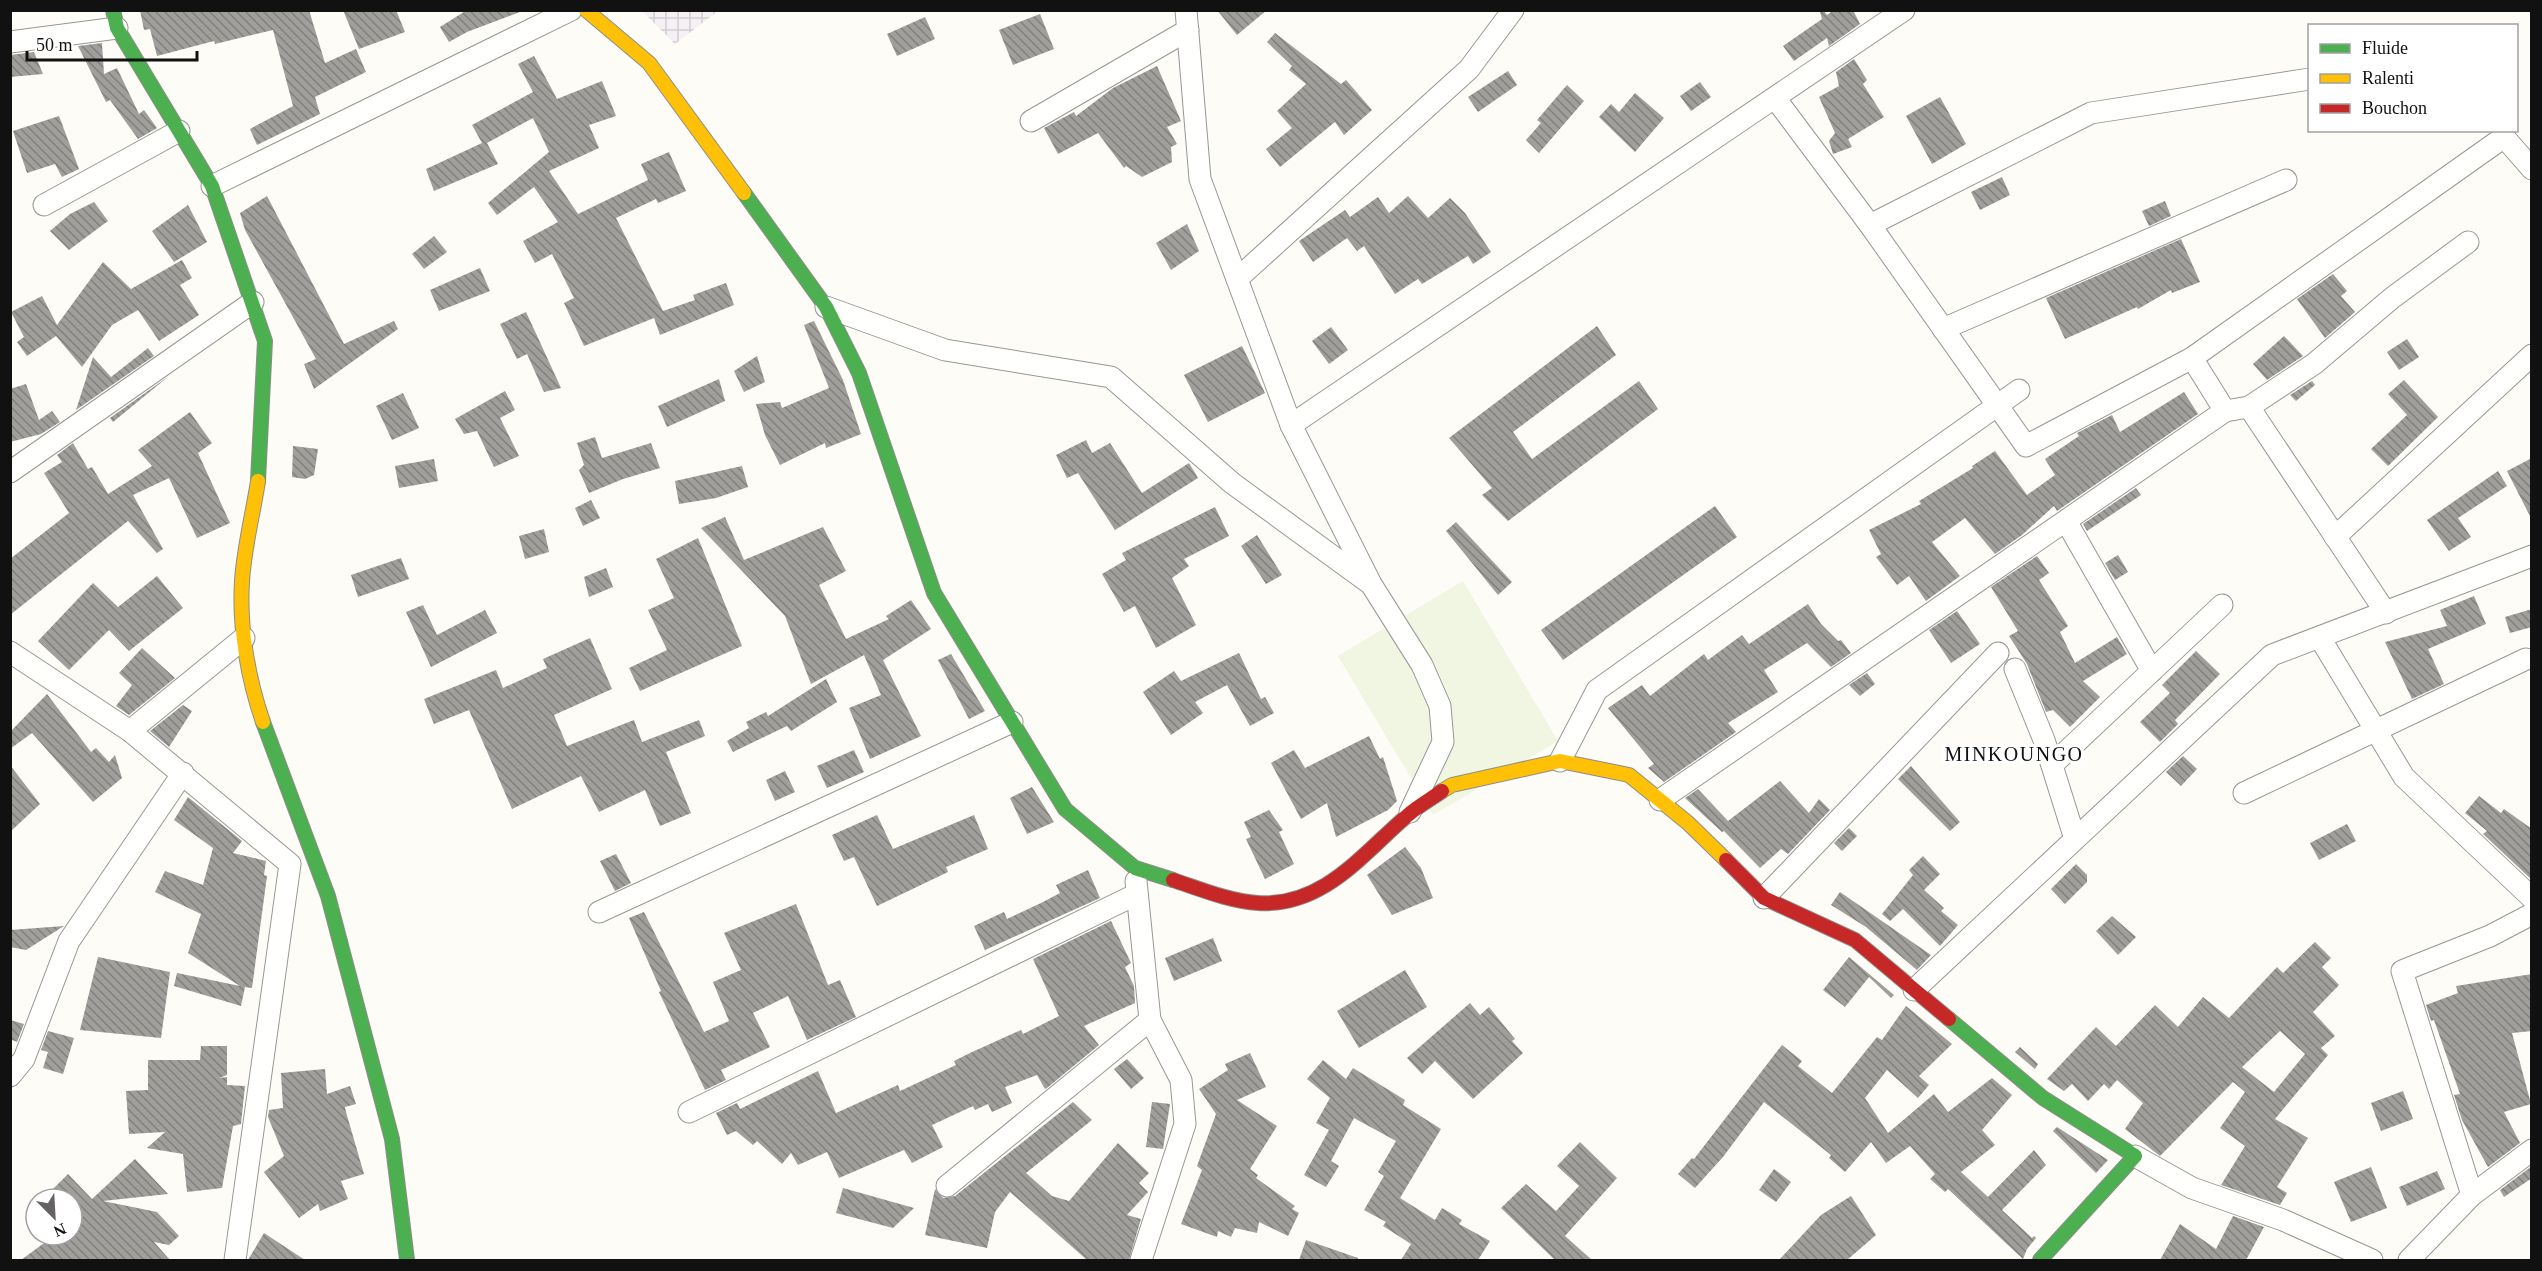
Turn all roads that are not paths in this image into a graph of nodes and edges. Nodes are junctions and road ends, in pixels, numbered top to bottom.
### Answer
1 (571, 10) edge
2 (586, 10) edge
3 (1513, 10) edge
4 (1904, 10) edge
5 (115, 20) edge
6 (1187, 20) edge
7 (10, 42) edge
8 (2308, 79) edge
9 (1775, 98) junction
10 (1030, 121) dead end
11 (179, 131) junction
12 (2532, 170) edge
13 (2286, 180) dead end
14 (212, 186) junction
15 (44, 205) dead end
16 (1870, 225) junction
17 (2468, 242) dead end
18 (1237, 279) junction
19 (253, 302) junction
20 (826, 307) junction
21 (1943, 329) junction
22 (2532, 355) edge
23 (2192, 358) junction
24 (2019, 390) dead end
25 (1997, 406) junction
26 (2249, 407) junction
27 (2225, 411) junction
28 (1291, 425) junction
29 (10, 472) edge
30 (2066, 521) junction
31 (2335, 537) junction
32 (2532, 556) edge
33 (1371, 584) junction
34 (2222, 605) dead end
35 (2386, 613) junction
36 (244, 638) junction
37 (2319, 638) junction
38 (10, 652) edge
39 (1998, 653) dead end
40 (2526, 658) dead end
41 (2015, 669) dead end
42 (2152, 671) junction
43 (1012, 722) junction
44 (2376, 730) junction
45 (130, 731) junction
46 (1560, 761) junction
47 (2052, 765) junction
48 (183, 773) junction
49 (2244, 793) dead end
50 (1660, 800) junction
51 (1410, 813) junction
52 (2075, 839) junction
53 (1135, 868) junction
54 (1137, 894) junction
55 (1764, 898) junction
56 (2532, 898) edge
57 (599, 912) dead end
58 (2532, 914) edge
59 (1914, 990) junction
60 (1150, 1020) junction
61 (10, 1076) edge
62 (689, 1112) dead end
63 (2532, 1149) edge
64 (2135, 1156) junction
65 (947, 1186) dead end
66 (2472, 1195) junction
67 (235, 1260) edge
68 (407, 1260) edge
69 (1141, 1260) edge
70 (2040, 1260) edge
71 (2372, 1260) edge
72 (2409, 1260) edge

1 - 14 street
2 - 20 street
3 - 18 street
4 - 9 street
5 - 7 street
5 - 11 street
6 - 10 street
6 - 18 street
8 - 16 street
9 - 16 street
9 - 28 street
11 - 14 street
11 - 15 street
12 - 23 street
13 - 21 street
14 - 19 street
16 - 21 street
17 - 26 street
18 - 28 street
19 - 29 street
19 - 36 street
20 - 33 street
20 - 43 street
21 - 25 street
22 - 31 street
23 - 25 street
23 - 27 street
24 - 25 street
25 - 46 street
26 - 27 street
26 - 31 street
27 - 30 street
28 - 33 street
30 - 42 street
30 - 50 street
31 - 35 street
32 - 35 street
33 - 51 street
34 - 42 street
35 - 37 street
36 - 45 street
36 - 68 street
37 - 44 street
37 - 52 street
38 - 45 street
39 - 55 street
40 - 44 street
41 - 47 street
42 - 47 street
43 - 53 street
43 - 57 street
44 - 49 street
44 - 56 street
45 - 48 street
46 - 50 street
46 - 51 street
47 - 52 street
48 - 61 street
48 - 67 street
50 - 55 street
51 - 53 street
52 - 59 street
53 - 54 street
54 - 60 street
54 - 62 street
55 - 59 street
58 - 66 street
59 - 64 street
60 - 65 street
60 - 69 street
63 - 66 street
64 - 70 street
64 - 71 street
66 - 72 street

